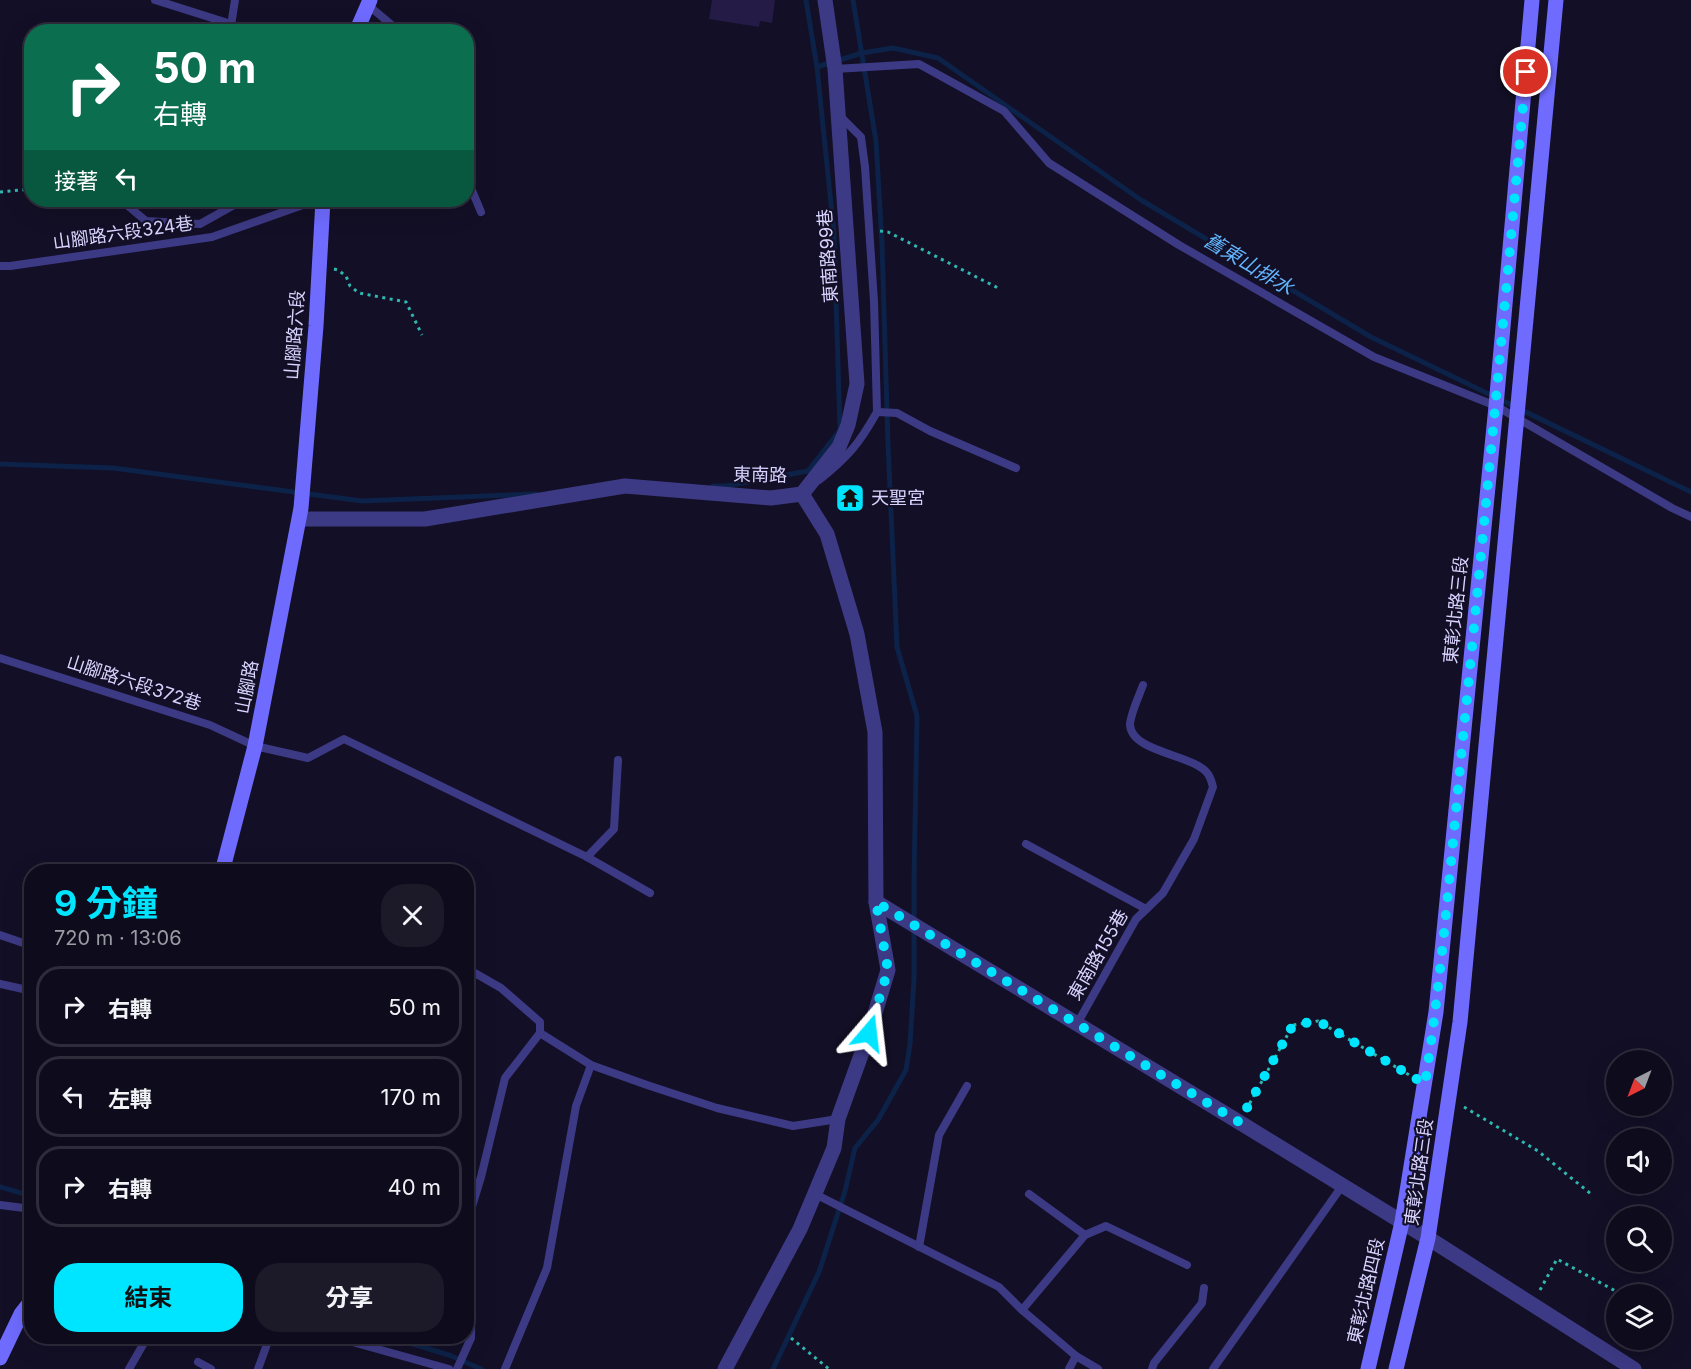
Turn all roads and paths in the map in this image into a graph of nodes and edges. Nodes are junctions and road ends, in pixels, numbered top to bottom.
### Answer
1 (155, 0) edge
2 (236, 0) edge
3 (825, 0) edge
4 (1532, 0) edge
5 (1556, 0) edge
6 (369, 2) edge
7 (220, 24) edge
8 (232, 24) edge
9 (359, 24) edge
10 (392, 24) edge
11 (835, 69) junction
12 (838, 113) junction
13 (24, 190) edge
14 (0, 192) edge
15 (474, 195) edge
16 (129, 207) edge
17 (230, 207) edge
18 (297, 207) edge
19 (323, 207) edge
20 (481, 212) dead end
21 (870, 231) junction
22 (0, 266) edge
23 (319, 266) junction
24 (1000, 289) dead end
25 (422, 335) dead end
26 (1496, 406) junction
27 (877, 412) junction
28 (1518, 418) junction
29 (1017, 468) dead end
30 (802, 494) junction
31 (300, 513) junction
32 (1691, 517) edge
33 (0, 658) edge
34 (1143, 685) dead end
35 (255, 746) junction
36 (618, 760) dead end
37 (1026, 844) dead end
38 (587, 857) junction
39 (224, 864) edge
40 (650, 893) dead end
41 (876, 902) junction
42 (1146, 909) junction
43 (0, 935) edge
44 (24, 943) edge
45 (474, 973) edge
46 (0, 984) edge
47 (24, 989) edge
48 (1077, 1024) junction
49 (540, 1033) junction
50 (591, 1065) junction
51 (1425, 1084) junction
52 (967, 1086) dead end
53 (1449, 1098) junction
54 (838, 1119) junction
55 (1239, 1122) junction
56 (1342, 1186) junction
57 (815, 1194) junction
58 (1029, 1194) dead end
59 (1591, 1194) dead end
60 (474, 1200) edge
61 (0, 1205) edge
62 (24, 1208) edge
63 (1402, 1222) junction
64 (1085, 1235) junction
65 (1428, 1238) junction
66 (920, 1247) junction
67 (1187, 1265) dead end
68 (1606, 1286) edge
69 (1204, 1288) dead end
70 (1532, 1304) junction
71 (24, 1310) edge
72 (1022, 1310) junction
73 (791, 1338) dead end
74 (143, 1344) edge
75 (267, 1344) edge
76 (357, 1344) edge
77 (468, 1344) edge
78 (1076, 1356) junction
79 (0, 1358) edge
80 (198, 1362) dead end
81 (429, 1367) edge
82 (129, 1369) edge
83 (211, 1369) edge
84 (258, 1369) edge
85 (449, 1369) edge
86 (457, 1369) edge
87 (505, 1369) edge
88 (724, 1369) edge
89 (829, 1369) edge
90 (1069, 1369) edge
91 (1098, 1369) edge
92 (1152, 1369) edge
93 (1213, 1369) edge
94 (1368, 1369) edge
95 (1396, 1369) edge
96 (1634, 1369) edge

1 - 7 lane
2 - 8 lane
3 - 11 street, 東南路99巷
4 - 26 street, 東彰北路三段
5 - 28 street, 東彰北路三段
6 - 9 street
6 - 10 lane
11 - 12 street, 東南路99巷
11 - 26 lane
12 - 21 lane
12 - 30 street, 東南路99巷
13 - 14 path
15 - 20 lane
16 - 17 lane
18 - 22 lane, 山腳路六段324巷
19 - 23 street, 山腳路六段
21 - 24 path
21 - 27 lane
23 - 25 path
23 - 31 street, 山腳路六段
26 - 28 lane
26 - 51 street, 東彰北路三段
27 - 29 lane
27 - 30 lane
28 - 32 lane
28 - 53 street, 東彰北路三段
30 - 31 street, 東南路
30 - 41 street, 東南路
31 - 35 street, 山腳路
33 - 35 lane, 山腳路六段372巷
34 - 42 lane, 東南路155巷
35 - 38 lane, 山腳路六段372巷
35 - 39 street, 山腳路
36 - 38 lane
37 - 42 lane
38 - 40 lane
41 - 48 street
41 - 54 street, 東南路
42 - 48 lane, 東南路155巷
43 - 44 lane
45 - 49 lane
46 - 47 lane
48 - 55 street
49 - 50 lane
49 - 60 lane
50 - 54 lane
50 - 87 lane
51 - 55 path
51 - 63 street, 東彰北路三段
52 - 66 lane
53 - 59 path
53 - 65 street, 東彰北路三段
54 - 57 street, 東南路
55 - 56 street
56 - 63 street
56 - 93 lane
57 - 66 lane
57 - 88 street, 東南路
58 - 64 lane
61 - 62 lane
63 - 65 street
63 - 94 street, 東彰北路四段
64 - 67 lane
64 - 72 lane
65 - 70 street
65 - 95 street
66 - 72 lane
68 - 70 path
69 - 92 lane
70 - 96 street
71 - 79 street
72 - 78 lane
73 - 89 path
74 - 82 lane
75 - 84 lane
76 - 81 lane
77 - 86 lane
78 - 90 lane
78 - 91 lane
80 - 83 lane
81 - 85 lane

